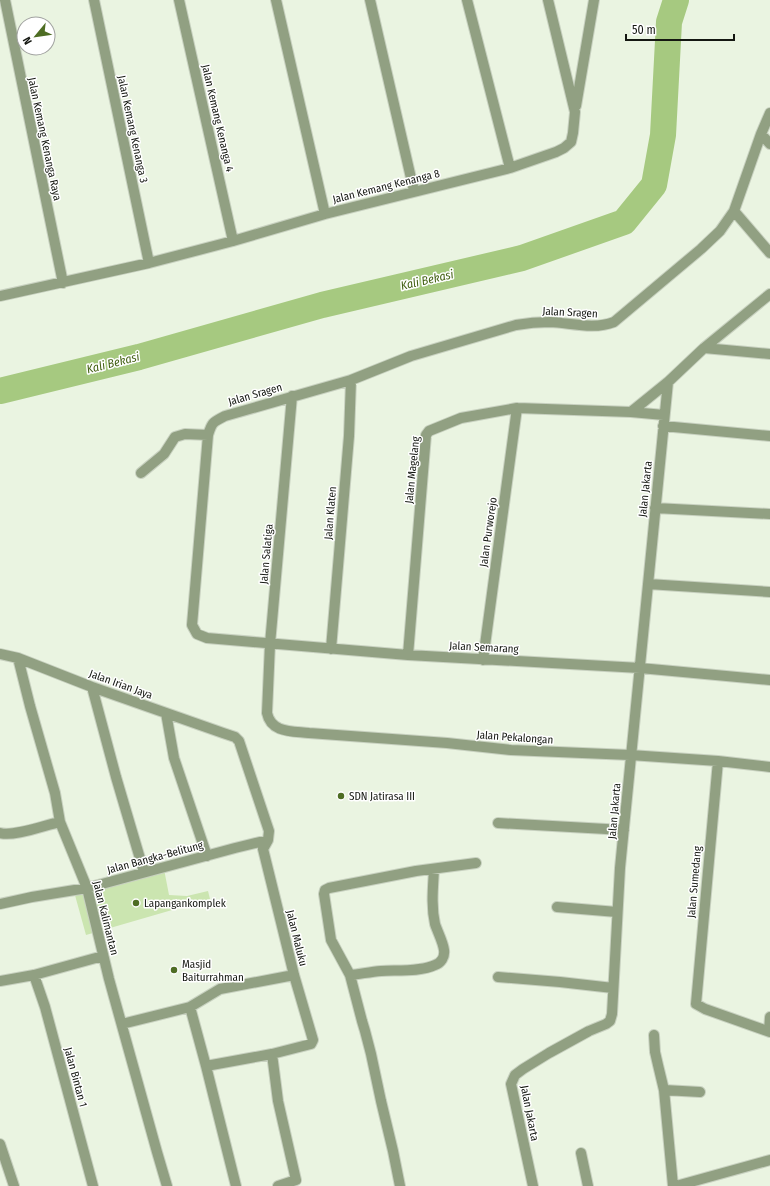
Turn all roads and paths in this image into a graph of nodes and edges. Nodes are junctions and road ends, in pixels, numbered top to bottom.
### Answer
1 (5, 0) edge
2 (94, 0) edge
3 (179, 0) edge
4 (276, 0) edge
5 (370, 0) edge
6 (467, 0) edge
7 (548, 0) edge
8 (594, 0) edge
9 (576, 112) junction
10 (770, 113) edge
11 (761, 134) junction
12 (770, 144) edge
13 (510, 168) junction
14 (414, 191) junction
15 (734, 211) junction
16 (325, 214) junction
17 (233, 241) junction
18 (770, 253) edge
19 (149, 263) junction
20 (62, 283) junction
21 (770, 294) edge
22 (0, 296) edge
23 (704, 348) junction
24 (770, 354) edge
25 (351, 380) junction
26 (668, 382) junction
27 (292, 396) junction
28 (517, 408) junction
29 (631, 412) junction
30 (664, 415) junction
31 (663, 426) junction
32 (208, 435) junction
33 (770, 436) edge
34 (141, 473) dead end
35 (655, 508) junction
36 (770, 514) edge
37 (648, 584) junction
38 (770, 592) edge
39 (270, 644) junction
40 (331, 649) junction
41 (0, 654) edge
42 (408, 655) junction
43 (18, 658) junction
44 (483, 660) junction
45 (640, 668) junction
46 (770, 680) edge
47 (92, 687) junction
48 (166, 713) junction
49 (267, 713) joint
50 (235, 737) joint
51 (630, 755) junction
52 (718, 761) junction
53 (770, 767) edge
54 (60, 822) junction
55 (498, 823) dead end
56 (624, 830) junction
57 (1, 834) edge
58 (268, 840) junction
59 (207, 856) junction
60 (476, 863) dead end
61 (434, 869) junction
62 (144, 872) junction
63 (87, 888) junction
64 (0, 904) edge
65 (557, 907) dead end
66 (617, 912) junction
67 (103, 956) junction
68 (34, 975) junction
69 (294, 975) junction
70 (350, 975) junction
71 (498, 977) dead end
72 (0, 981) edge
73 (613, 988) junction
74 (190, 1007) junction
75 (770, 1017) edge
76 (122, 1024) junction
77 (769, 1032) edge
78 (654, 1035) dead end
79 (272, 1054) junction
80 (206, 1066) junction
81 (664, 1090) junction
82 (700, 1092) dead end
83 (0, 1144) edge
84 (581, 1153) dead end
85 (770, 1160) edge
86 (14, 1186) edge
87 (93, 1186) edge
88 (167, 1186) edge
89 (236, 1186) edge
90 (278, 1186) edge
91 (400, 1186) edge
92 (533, 1186) edge
93 (588, 1186) edge
94 (674, 1186) edge

1 - 20 street, Jalan Kemang Kenanga Raya
2 - 19 street, Jalan Kemang Kenanga 3
3 - 17 street, Jalan Kemang Kenanga 4
4 - 16 street
5 - 14 street
6 - 13 street
7 - 9 street, Jalan Kemang Kenanga 8
8 - 9 street
9 - 13 street, Jalan Kemang Kenanga 8
10 - 11 street, Jalan Sragen
11 - 12 street
11 - 15 street, Jalan Sragen
13 - 14 street, Jalan Kemang Kenanga 8
14 - 16 street, Jalan Kemang Kenanga 8
15 - 18 street
15 - 25 street, Jalan Sragen
16 - 17 street, Jalan Kemang Kenanga 8
17 - 19 street, Jalan Kemang Kenanga 8
19 - 20 street, Jalan Kemang Kenanga 8
20 - 22 street, Jalan Kemang Kenanga 8
21 - 23 street
23 - 24 street
23 - 26 street
25 - 27 street, Jalan Sragen
25 - 40 street, Jalan Klaten
26 - 29 street
26 - 30 street, Jalan Jakarta
27 - 32 street, Jalan Sragen
27 - 39 street, Jalan Salatiga
28 - 29 street, Jalan Magelang
28 - 42 street, Jalan Magelang
28 - 44 street, Jalan Purworejo
29 - 30 street, Jalan Magelang
30 - 31 street, Jalan Jakarta
31 - 33 street
31 - 35 street, Jalan Jakarta
32 - 34 street
32 - 39 street, Jalan Semarang
35 - 36 street
35 - 37 street, Jalan Jakarta
37 - 38 street
37 - 45 street, Jalan Jakarta
39 - 40 street, Jalan Semarang
39 - 49 street, Jalan Salatiga
40 - 42 street, Jalan Semarang
41 - 43 street, Jalan Irian Jaya
42 - 44 street, Jalan Semarang
43 - 47 street, Jalan Irian Jaya
43 - 54 street, Jalan Kalimantan
44 - 45 street, Jalan Semarang
45 - 46 street, Jalan Semarang
45 - 51 street, Jalan Jakarta
47 - 48 street, Jalan Irian Jaya
47 - 62 street
48 - 50 street, Jalan Irian Jaya
48 - 59 street
49 - 51 street, Jalan Pekalongan
50 - 58 street, Jalan Maluku
51 - 52 street, Jalan Pekalongan
51 - 56 street, Jalan Jakarta
52 - 53 street, Jalan Pekalongan
52 - 77 street, Jalan Sumedang
54 - 57 street
54 - 63 street, Jalan Kalimantan
55 - 56 street
56 - 66 street, Jalan Jakarta
58 - 59 street, Jalan Bangka-Belitung
58 - 69 street, Jalan Maluku
59 - 62 street, Jalan Bangka-Belitung
60 - 61 street
61 - 70 street
61 - 70 street
62 - 63 street, Jalan Bangka-Belitung
63 - 64 street, Jalan Bangka-Belitung
63 - 67 street, Jalan Kalimantan
65 - 66 street
66 - 73 street, Jalan Jakarta
67 - 68 street
67 - 76 street, Jalan Kalimantan
68 - 72 street
68 - 87 street, Jalan Bintan 1
69 - 74 street
69 - 79 street, Jalan Maluku
70 - 91 street
71 - 73 street
73 - 92 street, Jalan Jakarta
74 - 76 street
74 - 80 street
75 - 77 street
76 - 88 street, Jalan Kalimantan
78 - 81 street
79 - 80 street, Jalan Maluku
79 - 90 street
80 - 89 street
81 - 82 street
81 - 94 street
83 - 86 street
84 - 93 street
85 - 94 street

